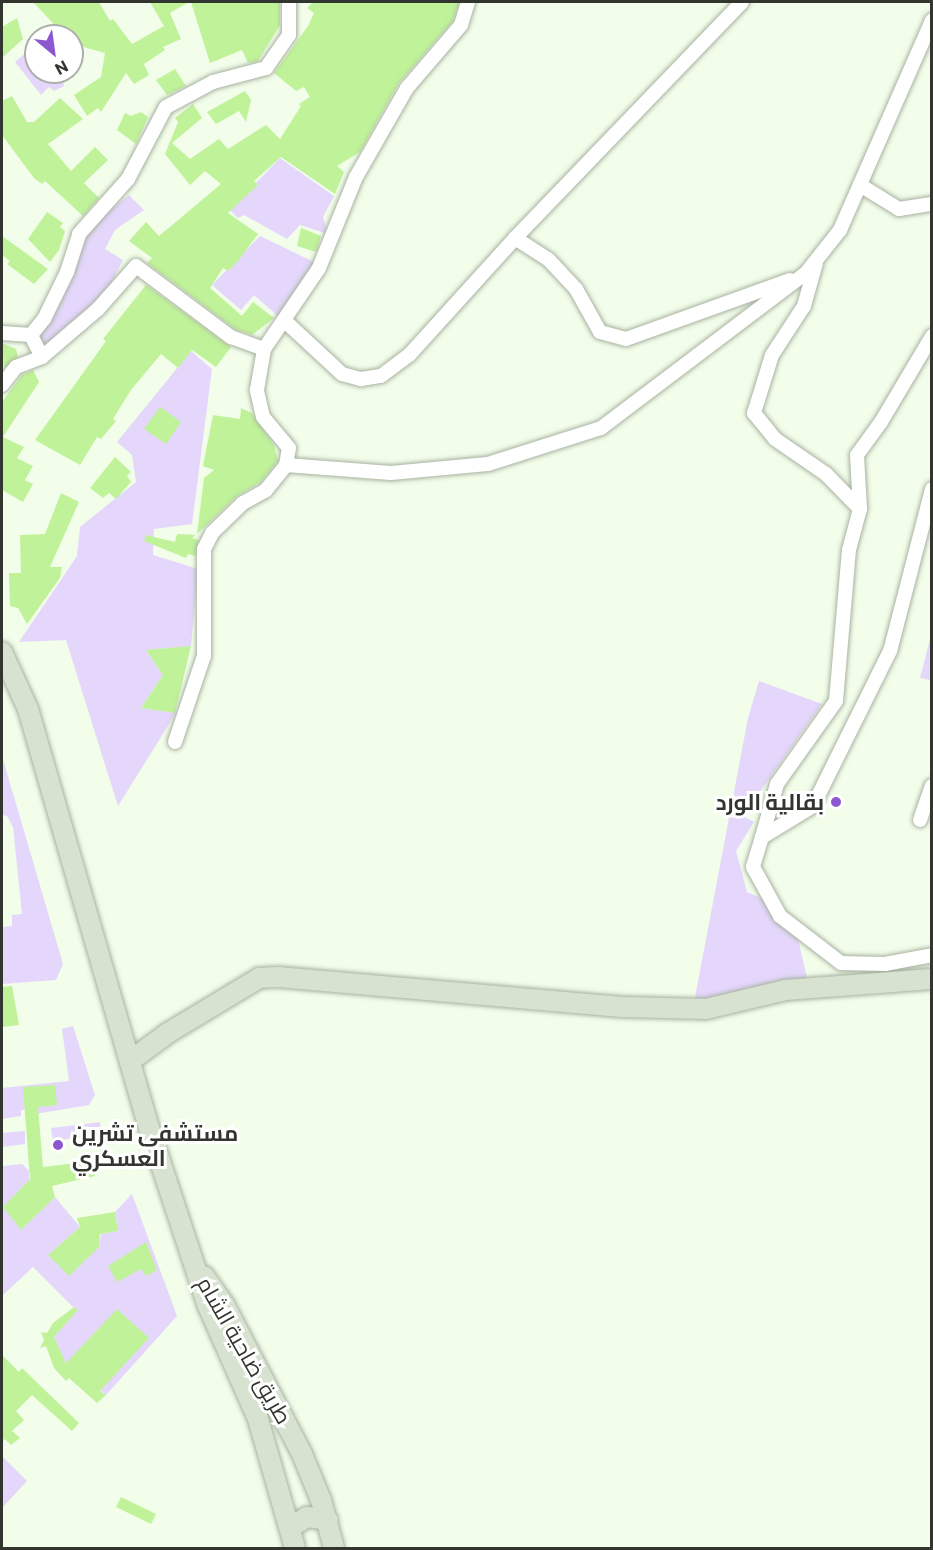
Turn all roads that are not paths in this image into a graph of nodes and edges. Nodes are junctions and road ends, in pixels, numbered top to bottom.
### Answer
1 (290, 2) edge
2 (468, 2) edge
3 (742, 2) edge
4 (932, 20) edge
5 (860, 185) junction
6 (932, 204) edge
7 (515, 238) junction
8 (817, 259) junction
9 (806, 273) junction
10 (285, 322) junction
11 (2, 333) edge
12 (31, 335) junction
13 (932, 336) edge
14 (264, 349) junction
15 (42, 357) junction
16 (2, 385) edge
17 (286, 465) junction
18 (932, 489) edge
19 (860, 509) junction
20 (2, 652) edge
21 (175, 742) dead end
22 (932, 786) edge
23 (920, 820) dead end
24 (762, 837) junction
25 (932, 955) edge
26 (932, 979) edge
27 (130, 1061) junction
28 (196, 1265) junction
29 (327, 1520) junction
30 (291, 1527) junction
31 (296, 1548) edge
32 (334, 1548) edge

1 - 12 street
2 - 10 street
3 - 7 street
4 - 5 street
5 - 6 street
5 - 8 street
7 - 9 street
7 - 10 street
8 - 9 street
8 - 19 street
9 - 17 street
10 - 14 street
11 - 12 street
12 - 15 street
13 - 19 street
14 - 15 street
14 - 17 street
15 - 16 street
17 - 21 street
18 - 24 street
19 - 24 street
20 - 27 main road
22 - 23 street
24 - 25 street
26 - 27 main road
27 - 28 main road
28 - 29 main road, طريق ضاحية الشام
28 - 30 main road, طريق ضاحية الشام
29 - 30 main road
29 - 32 main road, طريق ضاحية الشام
30 - 31 main road, طريق ضاحية الشام

